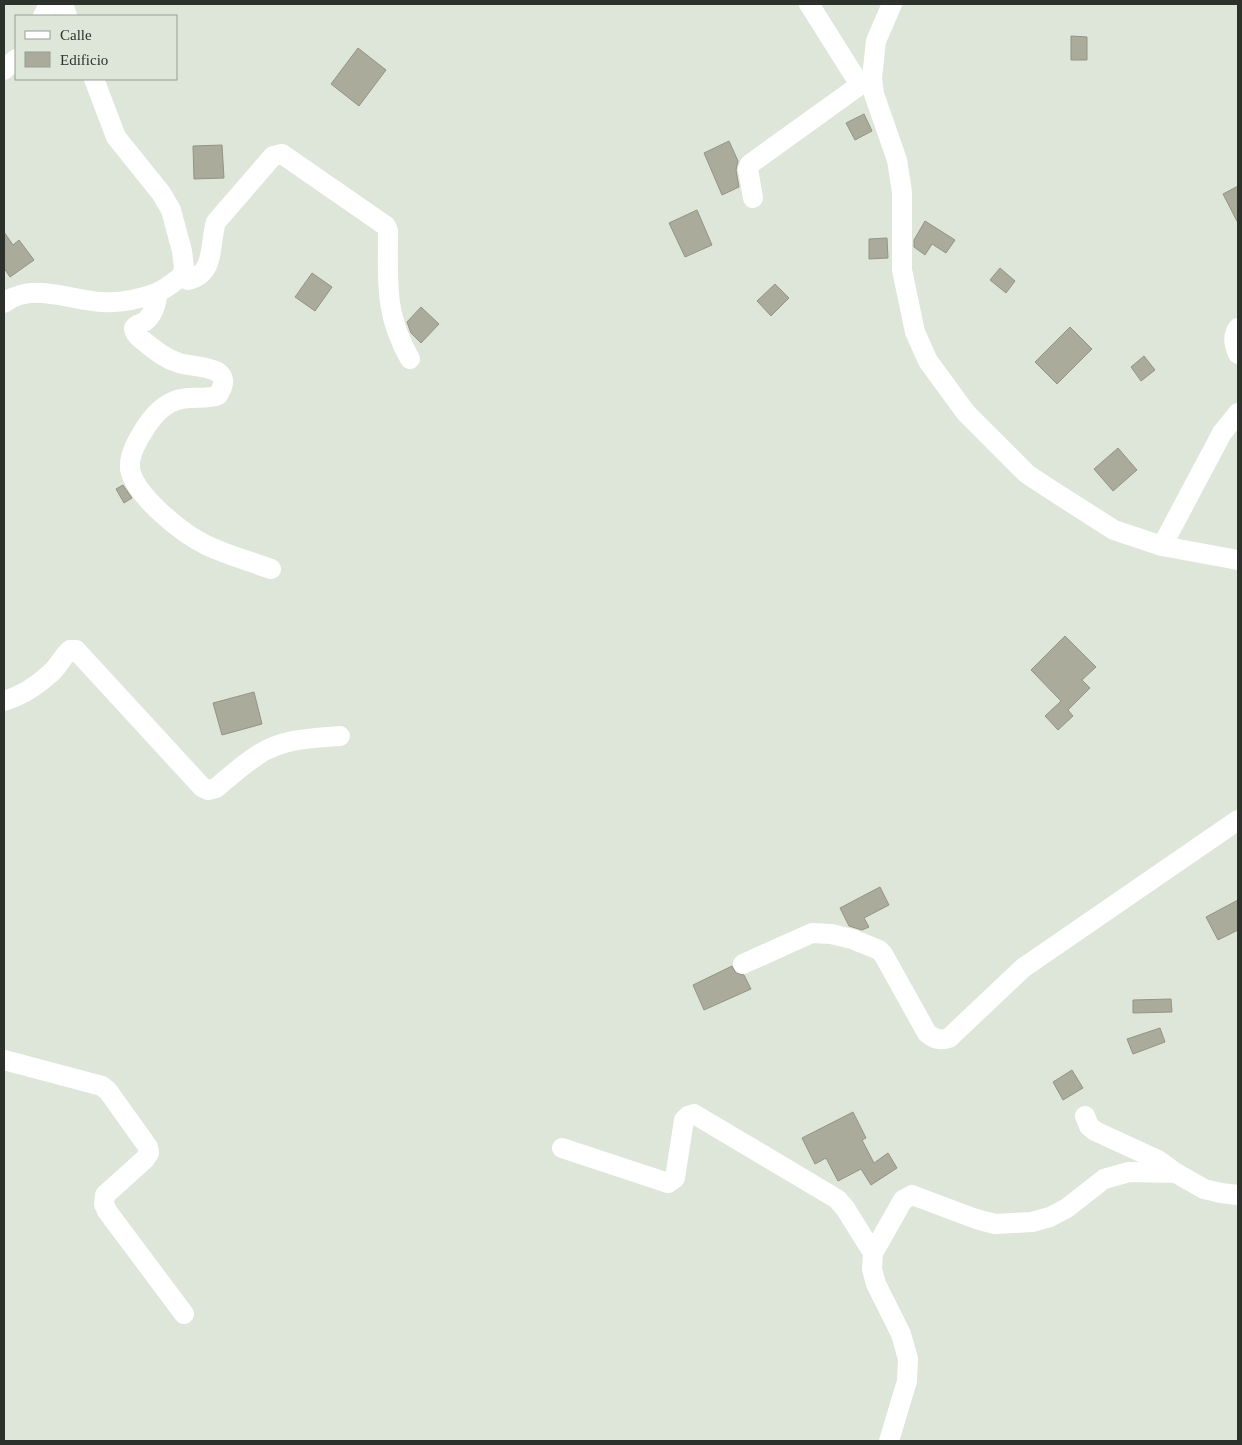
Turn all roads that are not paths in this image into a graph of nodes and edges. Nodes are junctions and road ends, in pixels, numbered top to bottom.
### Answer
1 (809, 4) edge
2 (892, 4) edge
3 (15, 60) edge
4 (4, 70) edge
5 (94, 80) edge
6 (866, 82) junction
7 (754, 198) dead end
8 (182, 276) junction
9 (157, 293) junction
10 (4, 303) edge
11 (1238, 328) edge
12 (1238, 354) edge
13 (410, 359) dead end
14 (1238, 413) edge
15 (1162, 546) junction
16 (1238, 560) edge
17 (271, 569) dead end
18 (4, 701) edge
19 (340, 736) dead end
20 (1238, 820) edge
21 (743, 964) dead end
22 (4, 1060) edge
23 (1085, 1116) dead end
24 (562, 1148) dead end
25 (1176, 1173) junction
26 (1238, 1195) edge
27 (873, 1253) junction
28 (184, 1314) dead end
29 (889, 1441) edge

1 - 6 street
2 - 6 street
3 - 4 street
5 - 8 street
6 - 7 street
6 - 15 street
8 - 9 street
8 - 13 street
9 - 10 street
9 - 17 street
11 - 12 street
14 - 15 street
15 - 16 street
18 - 19 street
20 - 21 street
22 - 28 street
23 - 25 street
24 - 27 street
25 - 26 street
25 - 27 street
27 - 29 street

